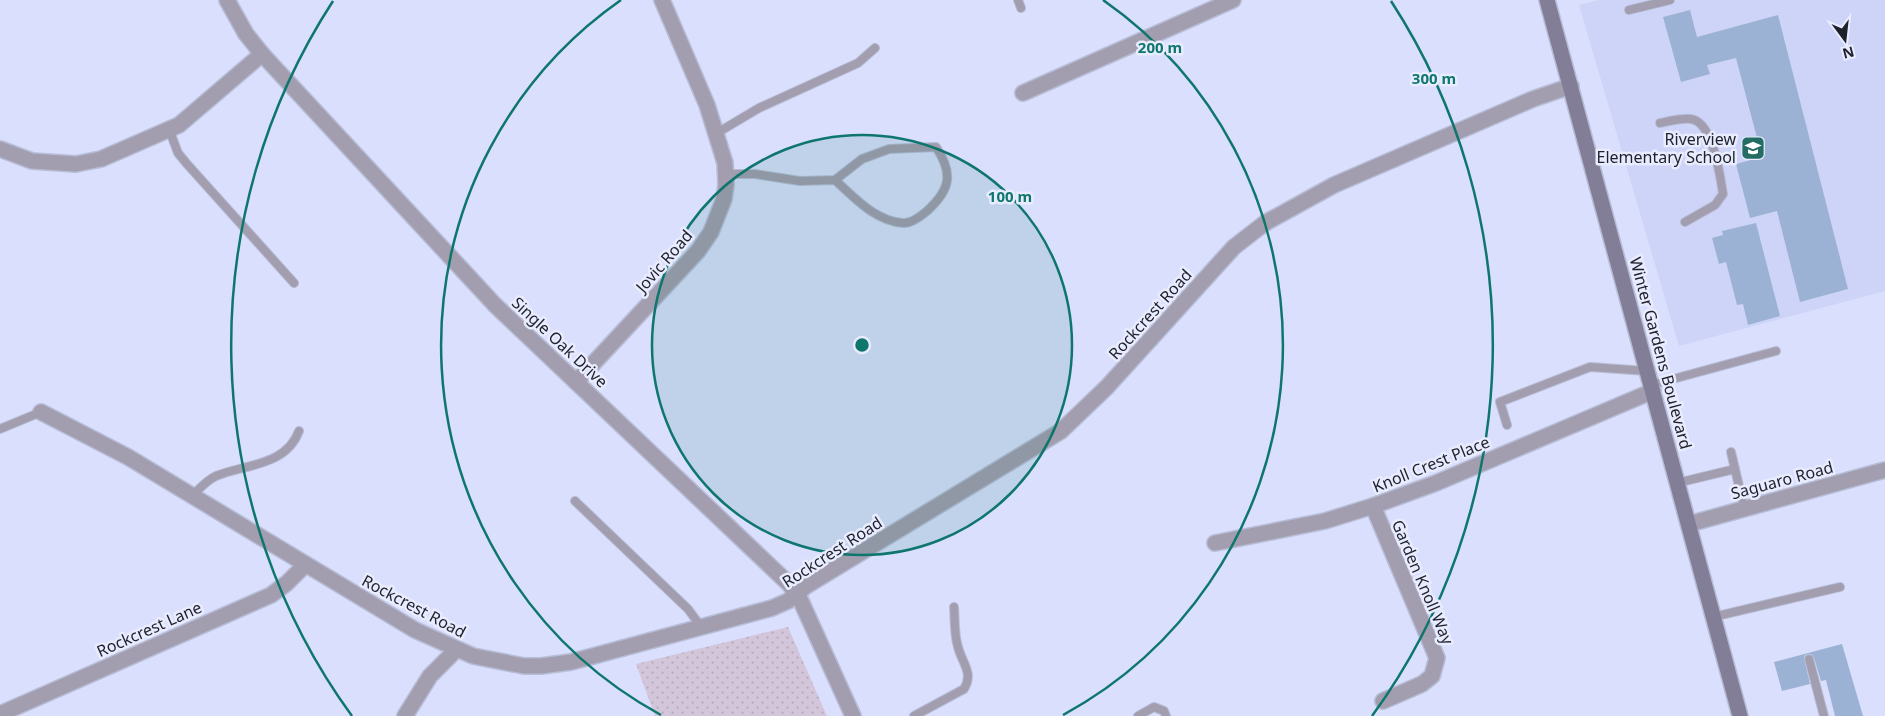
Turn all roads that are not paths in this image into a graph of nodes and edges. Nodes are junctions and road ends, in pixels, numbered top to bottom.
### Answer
1 (227, 0) edge
2 (662, 0) edge
3 (1018, 0) edge
4 (1233, 0) edge
5 (1547, 0) edge
6 (1670, 0) edge
7 (1021, 8) dead end
8 (1629, 10) dead end
9 (875, 48) dead end
10 (262, 54) junction
11 (1571, 86) junction
12 (1023, 93) dead end
13 (1660, 124) dead end
14 (169, 130) junction
15 (717, 133) junction
16 (0, 149) edge
17 (726, 174) junction
18 (835, 180) junction
19 (1685, 222) dead end
20 (294, 283) dead end
21 (1776, 350) dead end
22 (576, 382) junction
23 (1650, 382) junction
24 (41, 412) joint
25 (1507, 425) dead end
26 (0, 429) edge
27 (299, 432) dead end
28 (1731, 452) dead end
29 (1735, 469) junction
30 (1885, 470) edge
31 (1677, 483) junction
32 (192, 496) junction
33 (1742, 499) dead end
34 (575, 502) dead end
35 (1372, 506) junction
36 (1688, 524) junction
37 (1214, 544) dead end
38 (305, 565) junction
39 (1840, 586) dead end
40 (797, 594) junction
41 (954, 607) dead end
42 (1713, 617) junction
43 (702, 628) junction
44 (456, 650) junction
45 (1809, 659) dead end
46 (1383, 701) dead end
47 (0, 714) edge
48 (404, 716) edge
49 (853, 716) edge
50 (914, 716) edge
51 (1138, 716) edge
52 (1166, 716) edge
53 (1740, 716) edge
54 (1824, 716) edge

1 - 10 street, Single Oak Drive
2 - 15 street, Jovic Road
3 - 7 lane
4 - 12 street
5 - 11 main road, Winter Gardens Boulevard
6 - 8 lane
9 - 15 lane
10 - 14 street
10 - 22 street, Single Oak Drive
11 - 23 main road, Winter Gardens Boulevard
11 - 40 street, Rockcrest Road
13 - 19 lane
14 - 16 street
14 - 20 lane
15 - 17 street, Jovic Road
17 - 18 lane
17 - 22 street, Jovic Road
18 - 18 lane
21 - 23 lane
22 - 40 street, Single Oak Drive
23 - 25 lane
23 - 31 main road, Winter Gardens Boulevard
23 - 35 street, Knoll Crest Place
24 - 26 lane
24 - 32 street, Rockcrest Road
27 - 32 lane
28 - 29 lane
29 - 31 lane
29 - 33 lane
30 - 36 street, Saguaro Road
31 - 36 main road, Winter Gardens Boulevard
32 - 38 street, Rockcrest Road
34 - 43 lane
35 - 37 street, Knoll Crest Place
35 - 46 street, Garden Knoll Way
36 - 42 main road, Winter Gardens Boulevard
38 - 44 street, Rockcrest Road
38 - 47 street, Rockcrest Lane
39 - 42 lane
40 - 43 street, Rockcrest Road
40 - 49 street, Single Oak Drive
41 - 50 lane
42 - 53 main road, Winter Gardens Boulevard
43 - 44 street, Rockcrest Road
44 - 48 street
45 - 54 lane
51 - 52 lane

